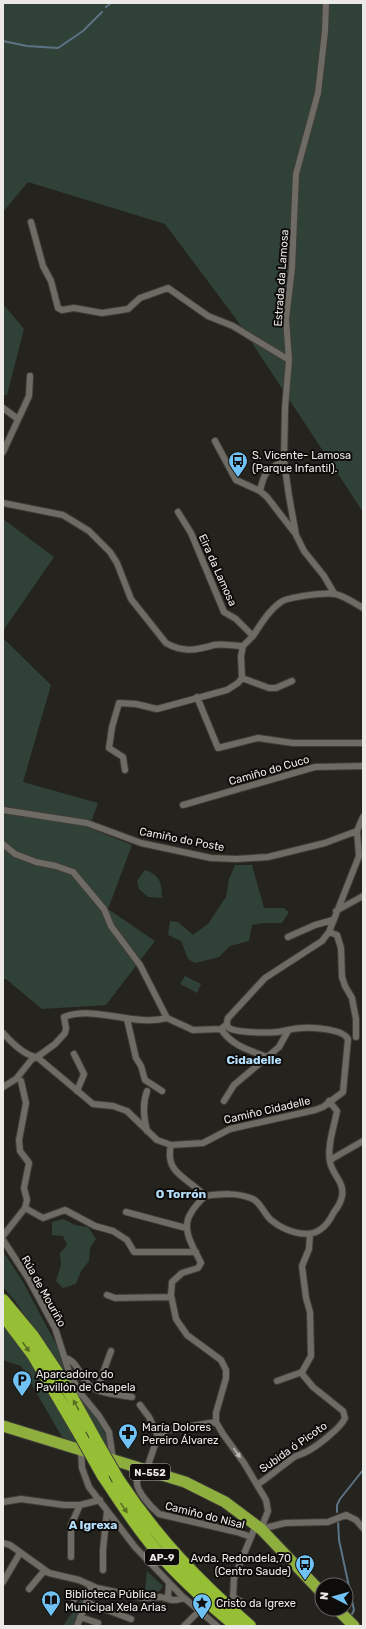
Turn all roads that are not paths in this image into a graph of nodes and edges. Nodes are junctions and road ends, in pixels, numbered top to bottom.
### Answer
1 (326, 3) edge
2 (31, 222) dead end
3 (289, 360) junction
4 (30, 376) dead end
5 (3, 408) edge
6 (18, 420) junction
7 (215, 441) dead end
8 (3, 452) edge
9 (284, 461) junction
10 (260, 491) junction
11 (3, 503) edge
12 (178, 512) dead end
13 (296, 535) junction
14 (334, 593) junction
15 (363, 608) edge
16 (253, 636) junction
17 (243, 646) junction
18 (242, 678) junction
19 (292, 682) dead end
20 (197, 697) junction
21 (363, 743) edge
22 (363, 766) edge
23 (125, 770) dead end
24 (183, 805) dead end
25 (3, 810) edge
26 (363, 817) edge
27 (357, 831) junction
28 (3, 844) edge
29 (363, 896) edge
30 (336, 911) junction
31 (333, 920) junction
32 (329, 932) junction
33 (288, 937) dead end
34 (167, 1018) junction
35 (127, 1019) junction
36 (227, 1024) junction
37 (221, 1030) junction
38 (288, 1031) junction
39 (3, 1033) edge
40 (360, 1036) edge
41 (348, 1039) junction
42 (74, 1054) dead end
43 (37, 1057) junction
44 (267, 1057) junction
45 (21, 1081) dead end
46 (3, 1087) edge
47 (77, 1091) junction
48 (147, 1091) dead end
49 (162, 1091) dead end
50 (224, 1101) dead end
51 (329, 1101) junction
52 (147, 1131) junction
53 (363, 1141) edge
54 (171, 1145) junction
55 (330, 1160) junction
56 (205, 1196) junction
57 (25, 1208) junction
58 (126, 1212) dead end
59 (186, 1228) junction
60 (310, 1234) junction
61 (3, 1236) edge
62 (3, 1240) edge
63 (196, 1252) junction
64 (107, 1295) dead end
65 (171, 1297) junction
66 (3, 1300) edge
67 (3, 1315) edge
68 (111, 1351) dead end
69 (65, 1358) junction
70 (302, 1372) junction
71 (276, 1380) dead end
72 (97, 1389) junction
73 (132, 1398) dead end
74 (140, 1405) dead end
75 (216, 1422) junction
76 (3, 1426) edge
77 (158, 1436) junction
78 (81, 1450) junction
79 (113, 1460) junction
80 (143, 1470) junction
81 (257, 1485) junction
82 (100, 1500) junction
83 (3, 1502) edge
84 (80, 1505) junction
85 (107, 1511) junction
86 (258, 1527) junction
87 (363, 1528) edge
88 (251, 1537) junction
89 (3, 1542) edge
90 (20, 1553) junction
91 (71, 1557) dead end
92 (103, 1570) dead end
93 (44, 1571) junction
94 (3, 1582) edge
95 (169, 1583) junction
96 (314, 1585) edge
97 (93, 1587) junction
98 (29, 1589) dead end
99 (170, 1596) junction
100 (184, 1598) junction
101 (74, 1600) dead end
102 (86, 1602) junction
103 (242, 1602) dead end
104 (228, 1606) junction
105 (199, 1611) junction
106 (80, 1617) junction
107 (131, 1619) dead end
108 (98, 1623) dead end
109 (77, 1626) edge
110 (184, 1626) edge
111 (217, 1626) edge
112 (236, 1626) edge
113 (250, 1626) edge
114 (258, 1626) edge

1 - 3 street, Estrada da Lamosa
2 - 3 street
3 - 9 street, Estrada da Lamosa
4 - 6 street
5 - 6 street
6 - 8 street
7 - 10 street
9 - 10 street
9 - 13 street, Estrada da Lamosa
10 - 13 street
11 - 17 street
12 - 16 street, Eira da Lamosa
13 - 14 street, Estrada da Lamosa
14 - 15 street
14 - 16 street
16 - 17 street
17 - 18 street
18 - 19 street
18 - 20 street
20 - 21 street
20 - 23 street
22 - 24 street, Camiño do Cuco
25 - 27 street, Camiño do Poste
26 - 27 street
27 - 30 street
28 - 34 street
29 - 30 street
30 - 31 street
31 - 32 street
31 - 33 street
32 - 36 street
32 - 40 street
34 - 35 street
34 - 37 street
35 - 43 street
35 - 49 street
36 - 37 street
36 - 38 street
37 - 44 street
38 - 41 street
38 - 44 street
39 - 43 street
40 - 41 street
41 - 51 street, Camiño Cidadelle
42 - 47 street
43 - 46 street
43 - 47 street
44 - 50 street
45 - 57 street
47 - 52 street
48 - 52 street
51 - 54 street, Camiño Cidadelle
51 - 55 street
52 - 54 street
53 - 55 street
54 - 56 street
55 - 60 street
56 - 59 street
56 - 60 street
57 - 61 street
57 - 63 street
58 - 59 street
59 - 63 street
60 - 70 street
62 - 69 street, Rúa de Mouriño
63 - 65 street
64 - 65 street
65 - 75 street
104 -> 66 highway, AP-9, bridge
67 -> 112 highway, AP-9, bridge
68 - 72 street
69 - 72 street
69 - 79 street, Rúa de Mouriño
70 - 71 street
70 - 81 street, Subida ó Picoto
72 - 73 street
74 - 77 street
75 - 77 street
75 -> 81 street
76 - 78 highway, N-552
77 - 80 street
78 - 79 highway, N-552
78 - 82 street
79 - 80 highway, N-552
80 - 86 highway, N-552
80 - 88 street, Camiño do Nisal
81 - 86 street
82 - 84 street
82 - 85 street
83 - 84 street
84 - 91 street
85 - 92 street
85 - 95 street
86 - 87 street
86 - 88 street
86 - 96 highway, N-552
88 - 103 street
89 - 90 street
90 - 93 street
90 - 94 street
93 - 97 street
93 - 98 street
95 - 99 street
95 - 100 street
97 - 99 street
97 - 101 street
97 - 102 street
99 - 100 street
100 - 105 street
102 - 106 street
102 - 107 street
104 - 113 highway, AP-9
104 - 114 highway
105 - 110 street
105 - 111 street
106 - 108 street
106 - 109 street

